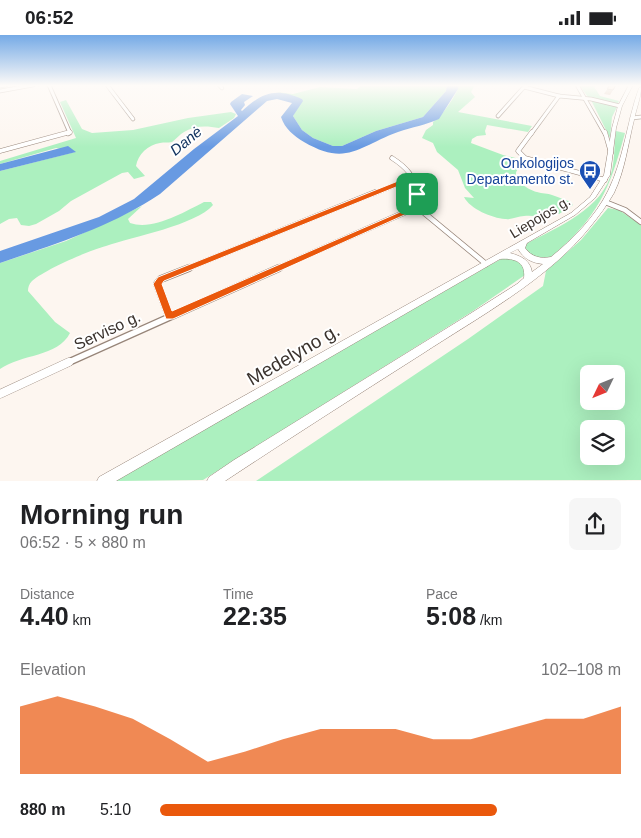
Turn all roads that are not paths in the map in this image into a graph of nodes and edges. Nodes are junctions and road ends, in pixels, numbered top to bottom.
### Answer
1 (58, 106) edge
2 (123, 106) edge
3 (507, 106) edge
4 (552, 106) edge
5 (590, 106) edge
6 (620, 106) edge
7 (637, 106) edge
8 (635, 112) junction
9 (498, 116) dead end
10 (641, 117) edge
11 (133, 119) dead end
12 (614, 128) junction
13 (628, 131) junction
14 (0, 151) edge
15 (611, 154) junction
16 (392, 158) dead end
17 (604, 180) junction
18 (415, 181) junction
19 (605, 202) junction
20 (417, 207) junction
21 (641, 222) edge
22 (524, 242) junction
23 (498, 256) junction
24 (552, 260) junction
25 (486, 264) junction
26 (528, 279) junction
27 (169, 316) junction
28 (0, 393) edge
29 (104, 481) edge
30 (213, 481) edge

1 - 14 street
2 - 11 street
3 - 9 street
4 - 17 street
5 - 15 street
6 - 12 main road, Liepojos g.
7 - 8 main road, Liepojos g.
8 - 10 street
8 - 13 main road, Liepojos g.
12 - 13 main road
12 - 15 main road, Liepojos g.
13 - 19 main road, Liepojos g.
15 - 17 main road, Liepojos g.
16 - 18 street
17 - 22 main road, Liepojos g.
18 - 20 street
18 - 27 street
19 - 21 street
19 - 24 main road, Liepojos g.
20 - 25 street
20 - 27 street, Serviso g.
22 - 23 main road, Liepojos g.
22 - 24 main road
23 - 25 main road, Medelyno g.
23 - 26 main road
24 - 26 main road, Liepojos g.
25 - 29 main road, Medelyno g.
26 - 30 main road
27 - 28 street, Serviso g.

